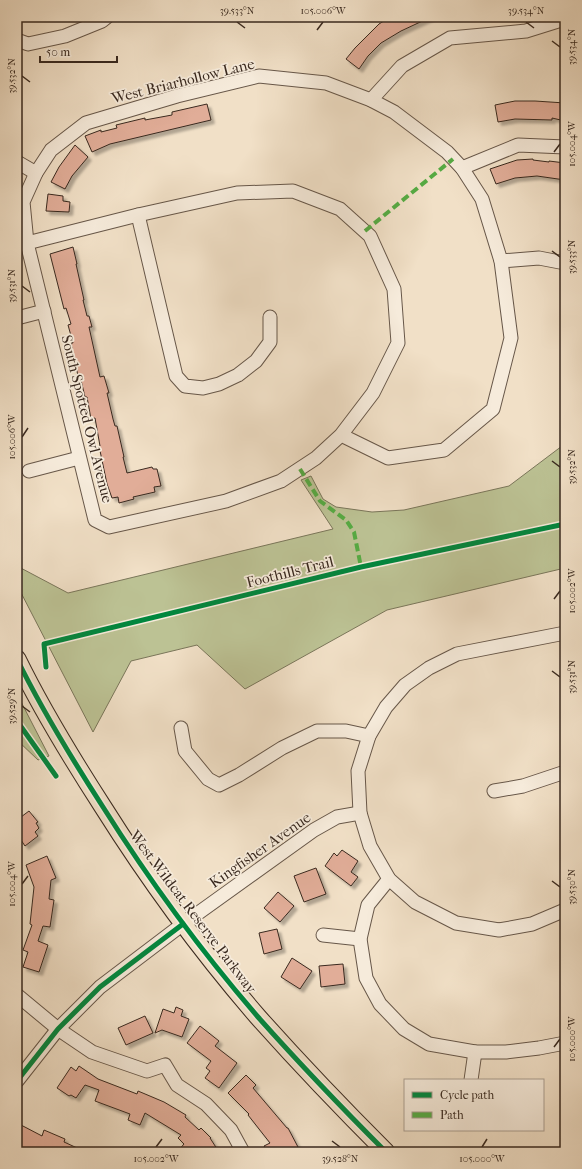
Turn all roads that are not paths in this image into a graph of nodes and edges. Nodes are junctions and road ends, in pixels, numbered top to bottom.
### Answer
1 (107, 17) edge
2 (558, 21) dead end
3 (17, 40) edge
4 (372, 100) junction
5 (565, 147) edge
6 (17, 162) edge
7 (462, 168) junction
8 (36, 173) junction
9 (138, 215) junction
10 (22, 244) edge
11 (501, 261) junction
12 (565, 263) edge
13 (44, 310) junction
14 (270, 317) dead end
15 (17, 318) edge
16 (341, 435) junction
17 (80, 458) junction
18 (29, 470) dead end
19 (565, 633) edge
20 (17, 659) edge
21 (181, 728) dead end
22 (369, 736) junction
23 (565, 772) edge
24 (494, 791) dead end
25 (360, 813) junction
26 (389, 879) junction
27 (565, 910) edge
28 (183, 924) junction
29 (323, 935) dead end
30 (360, 939) junction
31 (17, 995) edge
32 (58, 1029) junction
33 (565, 1043) edge
34 (475, 1052) junction
35 (470, 1079) edge
36 (17, 1081) edge
37 (243, 1152) edge
38 (386, 1152) edge

1 - 3 street
2 - 4 street
4 - 7 street, West Briarhollow Lane
4 - 8 street, West Briarhollow Lane
5 - 7 street
6 - 8 street
7 - 11 street, West Briarhollow Lane
8 - 10 street, West Briarhollow Lane
9 - 10 street, South Spotted Owl Avenue
9 - 14 street
9 - 16 street, South Spotted Owl Avenue
10 - 13 street, South Spotted Owl Avenue
11 - 12 street
11 - 16 street, West Briarhollow Lane
13 - 15 street
13 - 17 street, South Spotted Owl Avenue
16 - 17 street, South Spotted Owl Avenue
17 - 18 street
19 - 22 street
20 - 28 main road, West Wildcat Reserve Parkway
21 - 22 street
22 - 25 street
23 - 24 street
25 - 26 street
25 - 28 street, Kingfisher Avenue
26 - 27 street
26 - 30 street
28 - 32 street, Kingfisher Avenue
28 - 38 main road, West Wildcat Reserve Parkway
29 - 30 street
30 - 34 street
31 - 32 street
32 - 36 street, Kingfisher Avenue
32 - 37 street
33 - 34 street
34 - 35 street

